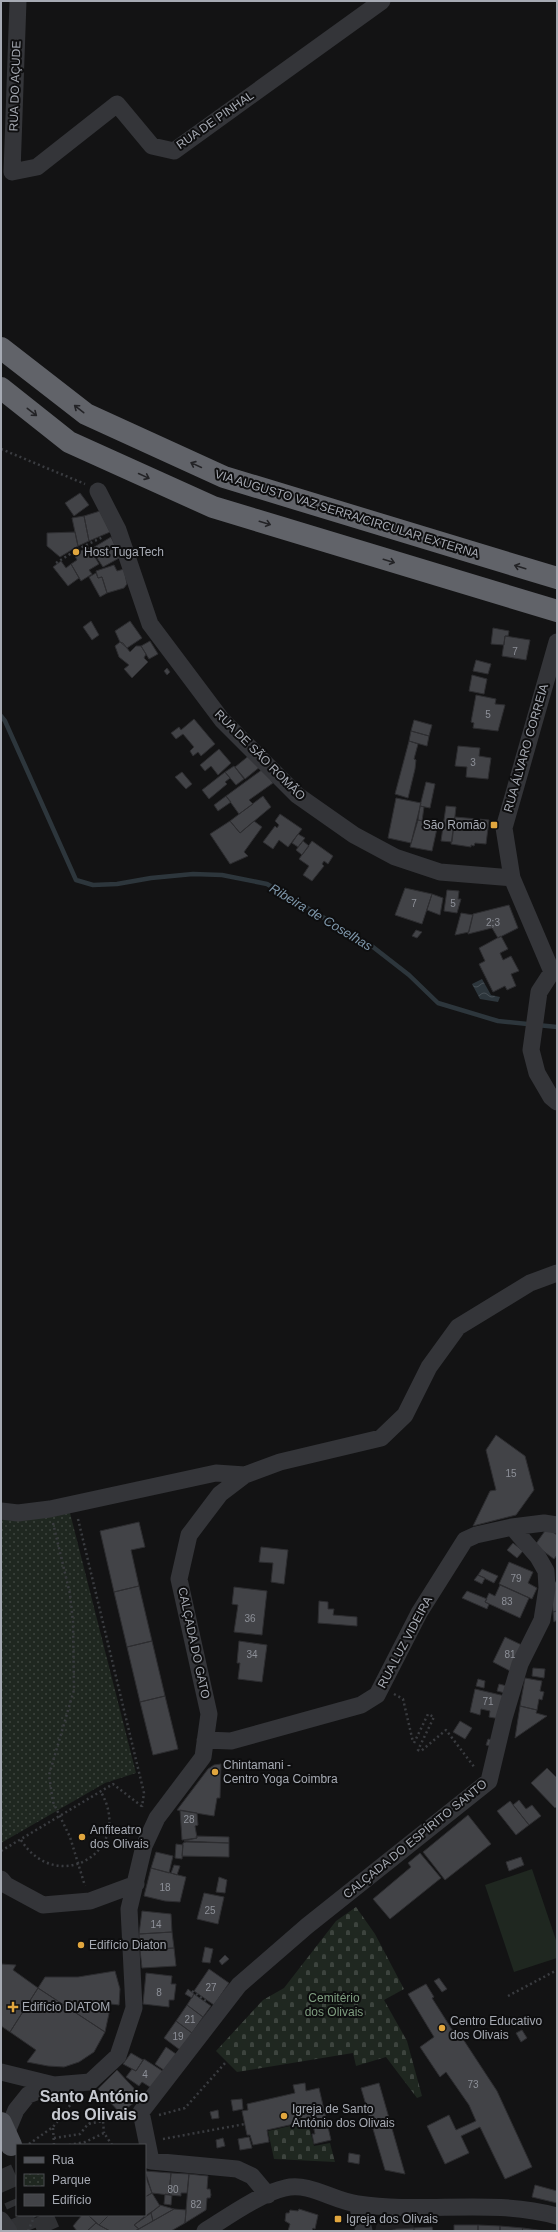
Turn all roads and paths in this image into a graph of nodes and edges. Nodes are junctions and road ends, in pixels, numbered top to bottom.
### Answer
1 (18, 1) edge
2 (382, 1) edge
3 (12, 172) joint
4 (1, 348) edge
5 (1, 388) edge
6 (1, 449) edge
7 (98, 491) joint
8 (118, 530) junction
9 (56, 562) dead end
10 (557, 578) edge
11 (557, 611) edge
12 (557, 643) edge
13 (512, 878) junction
14 (555, 972) edge
15 (557, 1102) edge
16 (557, 1273) edge
17 (245, 1475) junction
18 (74, 1504) junction
19 (50, 1509) junction
20 (1, 1511) edge
21 (557, 1525) edge
22 (512, 1527) junction
23 (382, 1685) junction
24 (205, 1740) junction
25 (474, 1766) dead end
26 (101, 1792) junction
27 (142, 1807) junction
28 (61, 1817) junction
29 (157, 1818) junction
30 (21, 1840) junction
31 (1, 1852) edge
32 (79, 1864) junction
33 (1, 1879) edge
34 (136, 1884) junction
35 (85, 1886) dead end
36 (557, 1970) edge
37 (192, 1991) dead end
38 (508, 1996) dead end
39 (211, 2005) dead end
40 (226, 2062) dead end
41 (1, 2072) edge
42 (54, 2085) junction
43 (71, 2104) dead end
44 (100, 2109) dead end
45 (142, 2116) junction
46 (88, 2124) junction
47 (245, 2124) dead end
48 (53, 2127) junction
49 (104, 2133) junction
50 (12, 2137) edge
51 (54, 2138) junction
52 (162, 2140) dead end
53 (54, 2144) edge
54 (75, 2144) edge
55 (111, 2144) edge
56 (268, 2195) junction
57 (357, 2204) junction
58 (35, 2216) edge
59 (557, 2216) edge
60 (1, 2220) edge
61 (9, 2231) edge
62 (28, 2231) edge
63 (205, 2231) edge
64 (364, 2231) edge

1 - 3 street, RUA DO AÇUDE
2 - 3 street, RUA DE PINHAL
10 -> 4 highway, VIA AUGUSTO VAZ SERRA/CIRCULAR EXTERNA
5 -> 11 highway
6 - 7 path
7 - 8 street, RUA DE SÃO ROMÃO
8 - 9 path
8 - 13 street, RUA DE SÃO ROMÃO
12 - 13 street, RUA ÁLVARO CORREIA
13 - 14 street, RUA ÁLVARO CORREIA
14 - 15 street
16 - 17 street, CALÇADA DO GATO
17 - 18 street
17 - 24 street, CALÇADA DO GATO
18 - 19 street
18 - 27 path
19 - 20 street
19 - 28 path
21 - 22 street
22 - 23 street, RUA LUZ VIDEIRA
22 - 45 street, CALÇADA DO ESPÍRITO SANTO
23 - 24 street, RUA LUZ VIDEIRA
23 - 25 path
24 - 29 street, CALÇADA DO GATO
26 - 27 path
26 - 28 path
26 - 32 path
27 - 29 path
28 - 30 path
28 - 32 path
29 - 34 street, CALÇADA DO GATO
30 - 31 path
30 - 32 path
32 - 35 path
33 - 34 street
34 - 42 street, CALÇADA DO GATO
36 - 38 path
37 - 39 path
40 - 45 path
41 - 42 street, CALÇADA DO GATO
42 - 50 street, CALÇADA DO GATO
43 - 48 path
44 - 46 path
45 - 56 street
46 - 49 path
46 - 51 path
47 - 52 path
48 - 50 path
48 - 51 path
49 - 54 path
49 - 55 path
51 - 53 path
56 - 57 street
56 - 63 street
57 - 59 street
57 - 64 street
58 - 62 path
60 - 61 street

